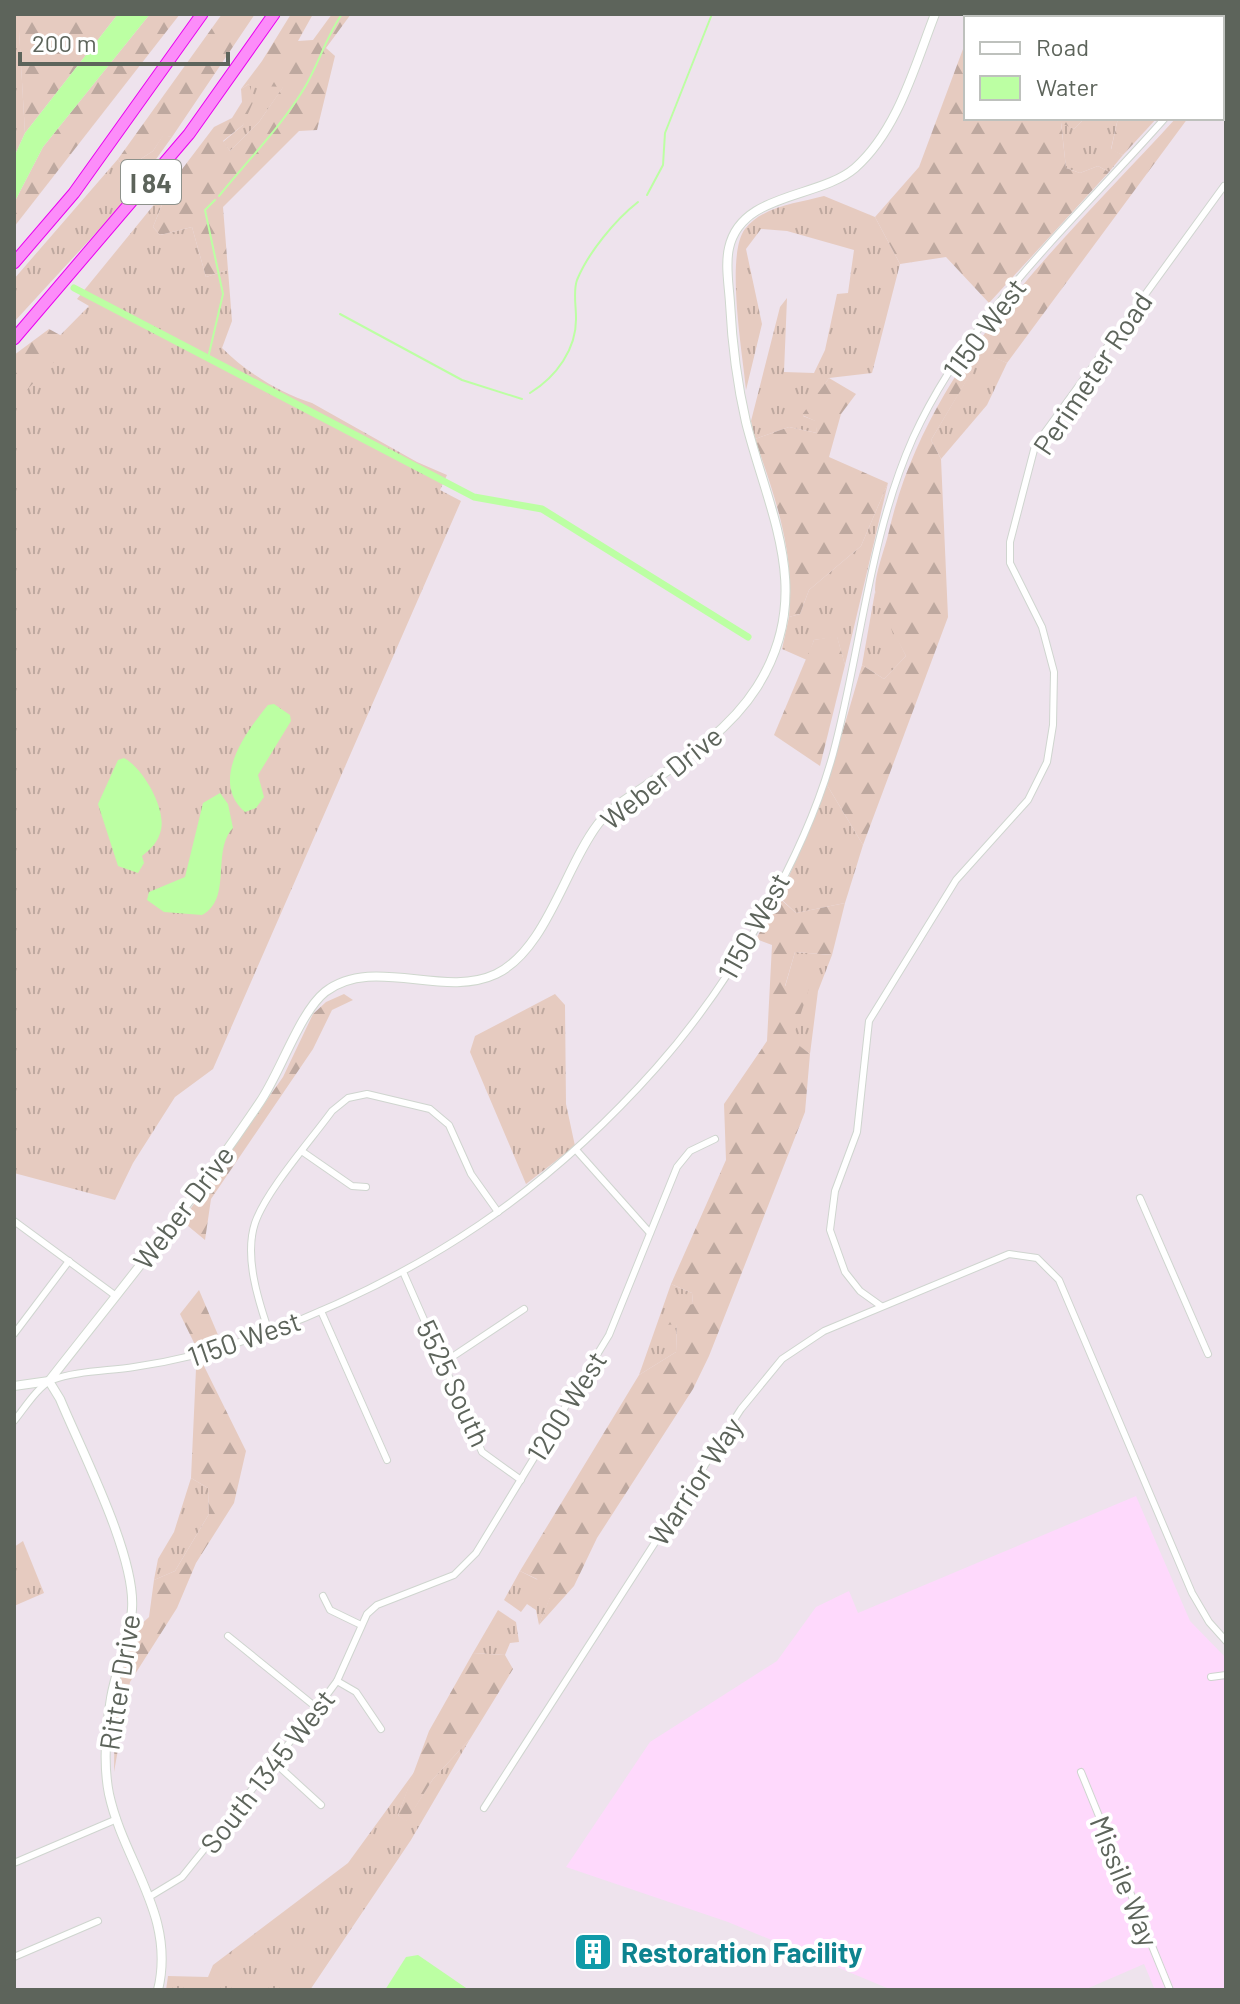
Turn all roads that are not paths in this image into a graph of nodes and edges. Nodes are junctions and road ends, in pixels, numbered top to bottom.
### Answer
1 (202, 14) edge
2 (274, 14) edge
3 (935, 14) edge
4 (1163, 120) edge
5 (1224, 186) dead end
6 (14, 263) edge
7 (14, 339) edge
8 (715, 1139) dead end
9 (577, 1151) junction
10 (303, 1152) junction
11 (366, 1187) dead end
12 (1140, 1198) dead end
13 (498, 1212) junction
14 (14, 1221) edge
15 (650, 1233) junction
16 (69, 1261) junction
17 (404, 1274) junction
18 (116, 1296) junction
19 (881, 1306) junction
20 (524, 1309) dead end
21 (321, 1311) junction
22 (269, 1332) junction
23 (14, 1334) edge
24 (1208, 1354) dead end
25 (443, 1363) junction
26 (49, 1381) junction
27 (14, 1386) edge
28 (14, 1421) edge
29 (387, 1460) dead end
30 (521, 1480) junction
31 (323, 1596) dead end
32 (361, 1625) junction
33 (228, 1636) dead end
34 (1226, 1641) edge
35 (1226, 1675) edge
36 (1211, 1677) dead end
37 (337, 1681) junction
38 (317, 1708) junction
39 (381, 1729) dead end
40 (274, 1762) junction
41 (1081, 1772) dead end
42 (321, 1805) dead end
43 (484, 1808) dead end
44 (117, 1819) junction
45 (14, 1863) edge
46 (149, 1897) junction
47 (98, 1921) dead end
48 (14, 1957) edge
49 (158, 1990) edge
50 (1170, 1990) edge

1 - 6 highway, I 84
2 - 7 highway, I 84
3 - 18 street, Weber Drive
4 - 9 street, 1150 West
5 - 19 street, Perimeter Road
8 - 15 street, 1200 West
9 - 13 street, 1150 West
9 - 15 street
10 - 11 street
10 - 13 street
10 - 22 street
12 - 24 street
13 - 17 street, 1150 West
14 - 16 street
15 - 30 street, 1200 West
16 - 18 street
16 - 23 street
17 - 21 street, 1150 West
17 - 25 street, 5525 South
18 - 26 street, Weber Drive
19 - 34 street, Warrior Way
19 - 43 street, Warrior Way
20 - 25 street
21 - 22 street, 1150 West
21 - 29 street
22 - 26 street, 1150 West
25 - 30 street, 5525 South
26 - 27 street
26 - 28 street
26 - 44 street, Ritter Drive
30 - 32 street, 1200 West
31 - 32 street
32 - 37 street, South 1345 West
33 - 38 street
35 - 36 street
37 - 38 street, South 1345 West
37 - 39 street
38 - 40 street, South 1345 West
40 - 42 street
40 - 46 street, South 1345 West
41 - 50 street, Missile Way
44 - 45 street
44 - 46 street, Ritter Drive
46 - 49 street, Ritter Drive
47 - 48 street

